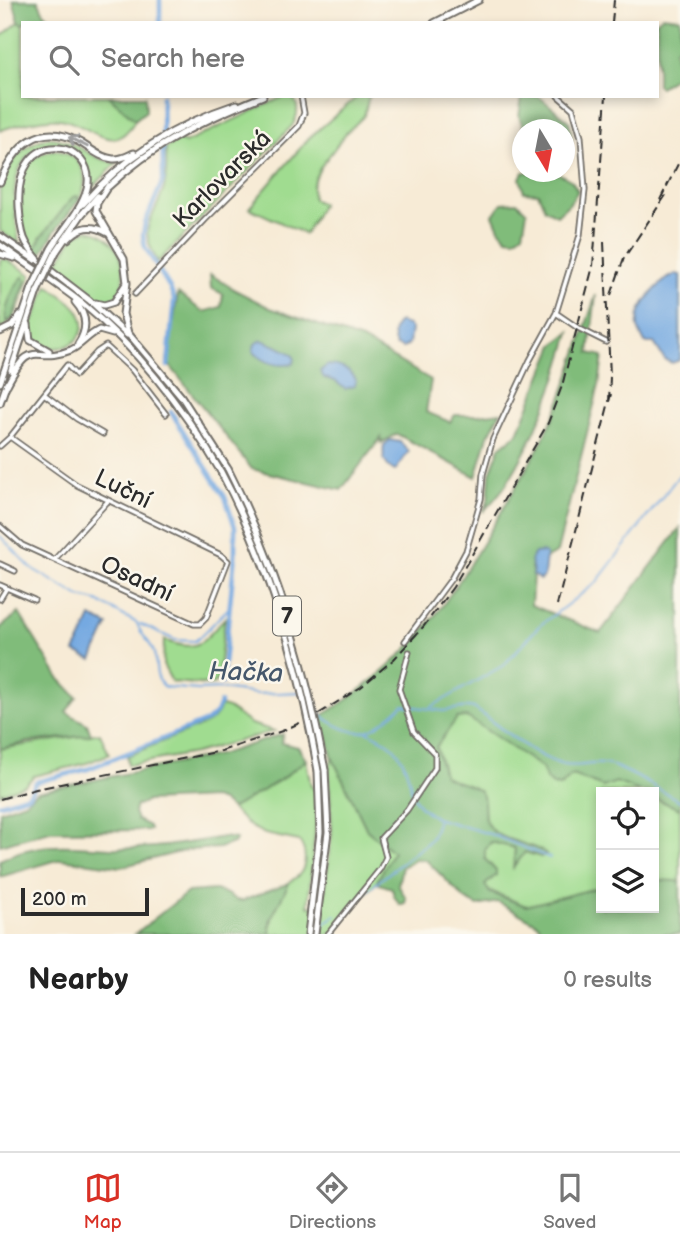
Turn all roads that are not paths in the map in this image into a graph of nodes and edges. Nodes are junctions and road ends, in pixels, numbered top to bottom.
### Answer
1 (479, 0) edge
2 (446, 20) edge
3 (255, 98) edge
4 (301, 98) edge
5 (560, 98) edge
6 (141, 152) junction
7 (0, 182) edge
8 (108, 186) junction
9 (72, 216) junction
10 (111, 235) junction
11 (0, 236) edge
12 (0, 245) edge
13 (53, 251) junction
14 (0, 254) edge
15 (20, 259) junction
16 (42, 264) junction
17 (127, 272) junction
18 (35, 290) junction
19 (66, 292) junction
20 (135, 294) dead end
21 (89, 300) junction
22 (26, 303) junction
23 (30, 309) junction
24 (556, 313) junction
25 (0, 332) edge
26 (124, 342) junction
27 (606, 342) dead end
28 (137, 344) junction
29 (66, 351) junction
30 (3, 384) edge
31 (43, 393) junction
32 (0, 403) edge
33 (166, 414) dead end
34 (103, 434) dead end
35 (10, 437) junction
36 (0, 446) edge
37 (224, 470) junction
38 (108, 501) junction
39 (0, 526) edge
40 (55, 560) junction
41 (228, 561) joint
42 (0, 564) edge
43 (15, 571) dead end
44 (0, 585) edge
45 (6, 588) junction
46 (0, 599) edge
47 (34, 600) dead end
48 (405, 641) dead end
49 (409, 652) dead end
50 (316, 904) junction
51 (308, 934) edge
52 (315, 934) edge
53 (328, 934) edge

1 - 2 main road
3 - 6 main road
4 - 20 street, Karlovarská
5 - 24 street
6 -> 7 main road
6 - 8 main road
6 - 9 main road
8 - 10 main road
8 - 13 main road
9 - 13 main road
9 - 16 main road
10 - 13 main road
10 - 17 main road
11 - 16 main road, 7
12 - 15 main road, 7
13 - 18 main road, bridge
14 - 15 main road
15 - 19 main road, 7
16 - 21 main road, 7
17 - 21 main road
17 - 28 main road
18 - 22 main road
18 - 23 main road
19 - 26 main road, 7
19 - 29 main road
21 - 28 main road, 7
22 - 25 main road
22 - 30 main road
23 - 29 main road
23 - 30 main road
24 - 27 street
24 - 48 street
26 - 29 main road
26 - 37 main road, 7
28 - 37 main road, 7
29 - 30 main road
30 - 32 main road
31 - 33 street
31 - 34 street
31 - 35 street
35 - 36 street
35 - 38 street, Luční
37 - 50 main road, 7, bridge
38 - 40 street
38 - 41 street, Luční
39 - 40 street, Osadní
40 - 41 street, Osadní
42 - 43 street
44 - 45 street
45 - 46 street
45 - 47 street
49 - 53 street
50 - 51 main road, 7
50 - 52 main road, 7

